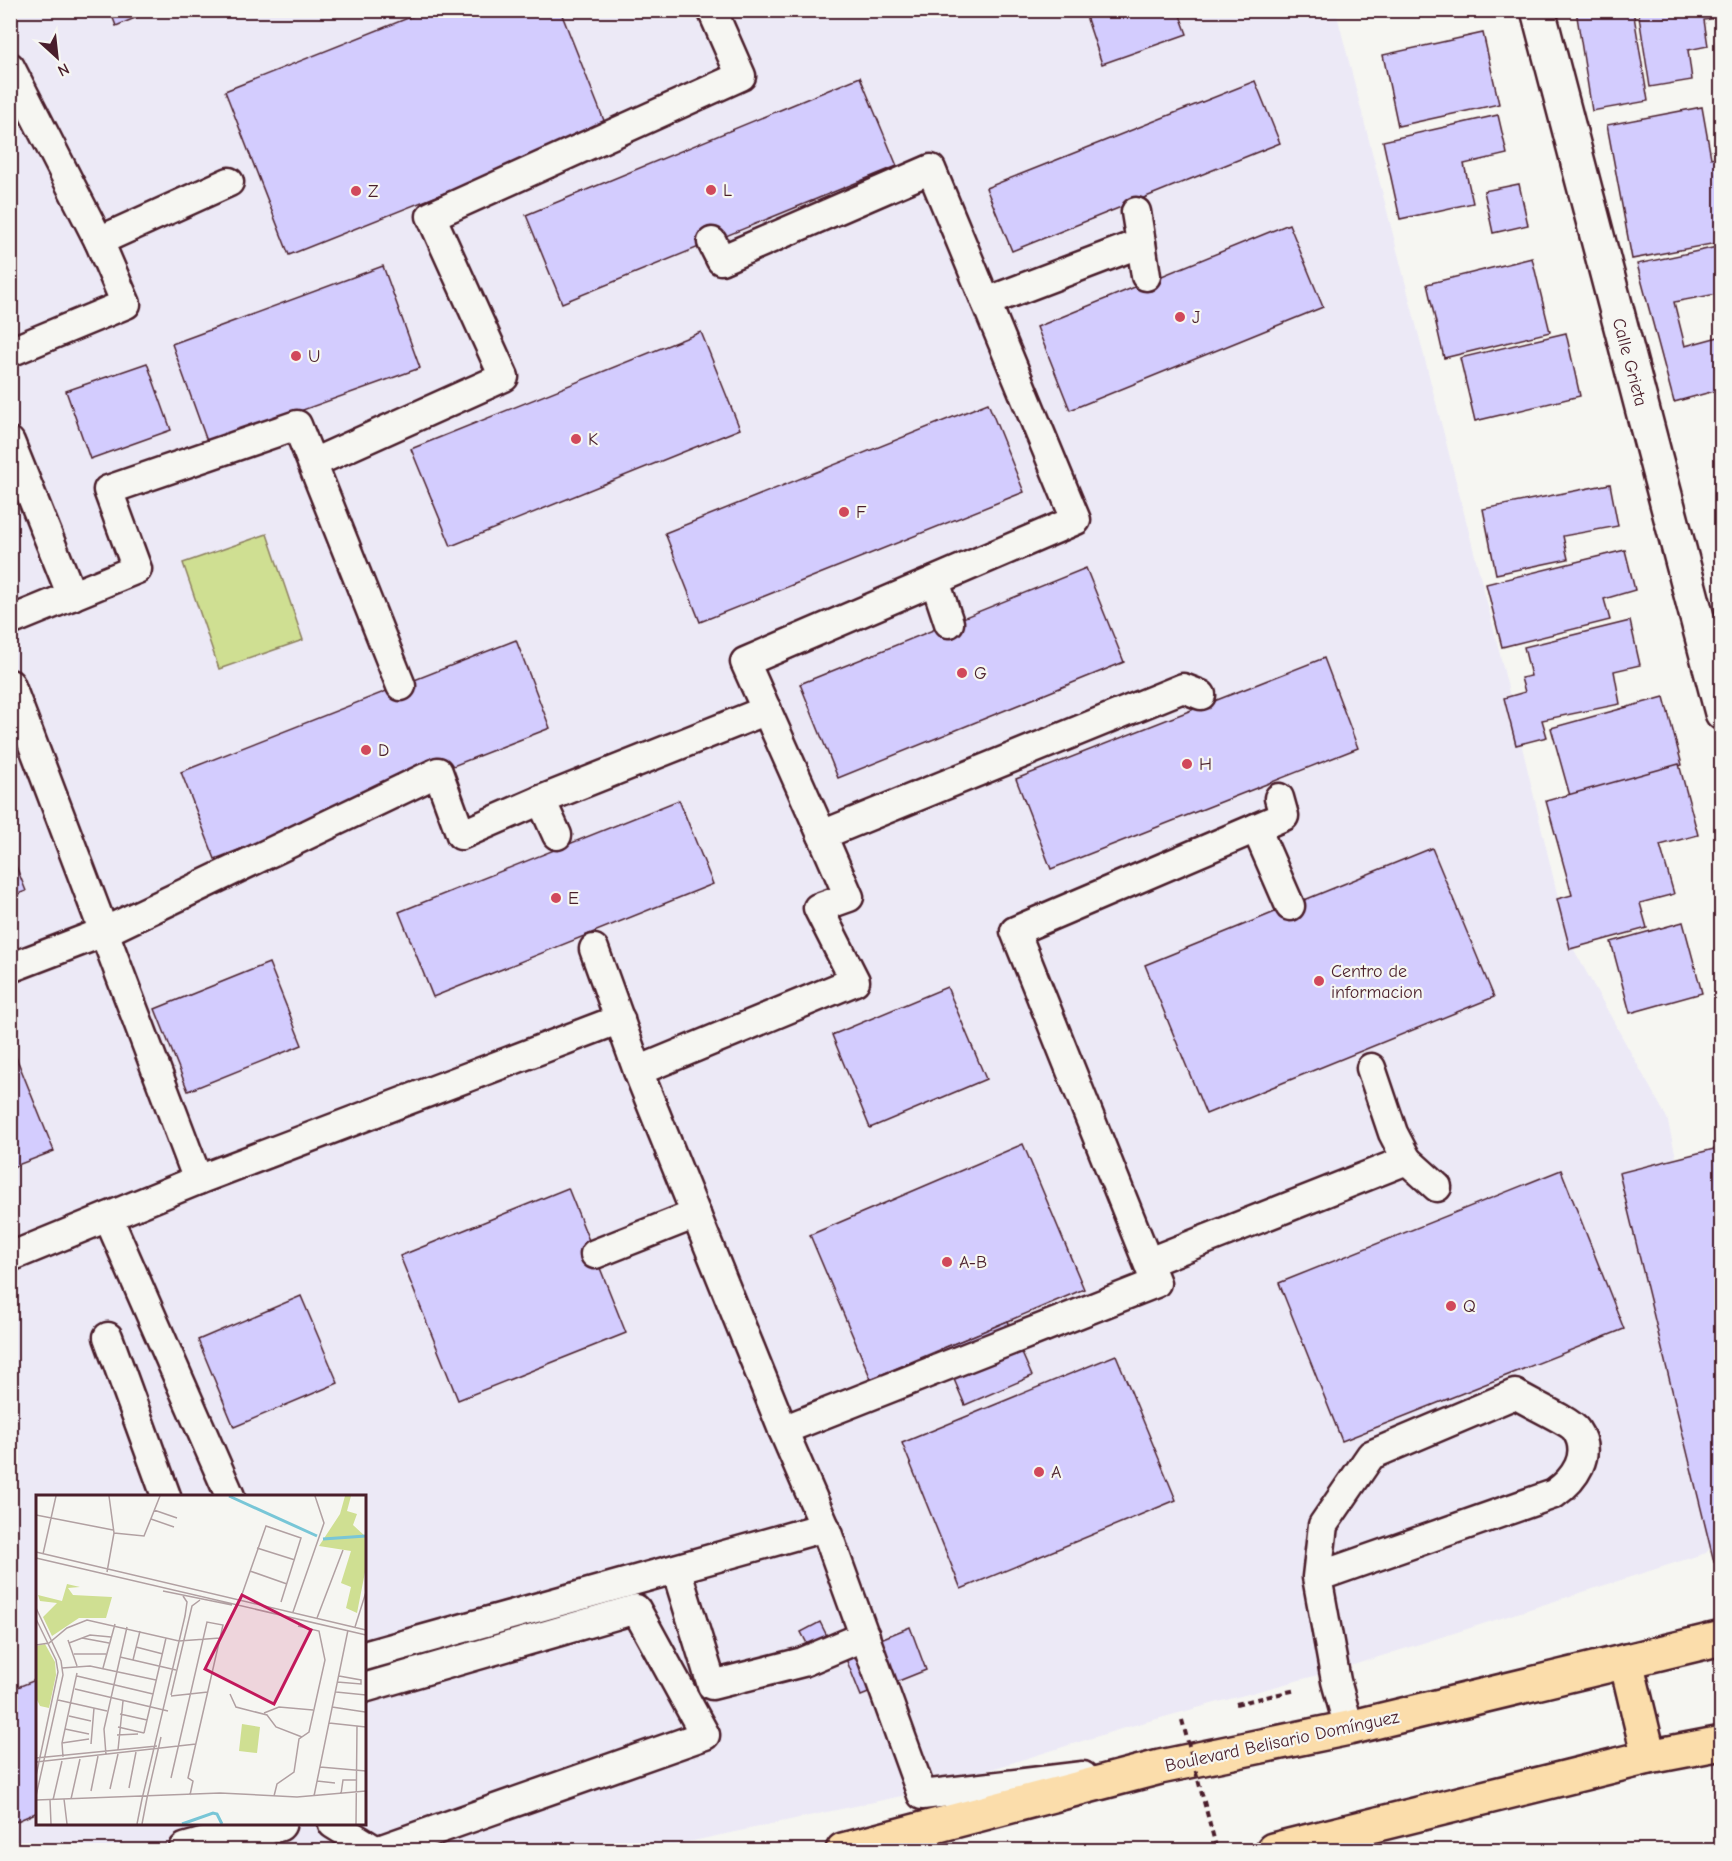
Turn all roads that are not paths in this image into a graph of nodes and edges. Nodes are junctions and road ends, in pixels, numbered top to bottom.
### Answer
1 (712, 10) edge
2 (1538, 10) edge
3 (10, 67) edge
4 (229, 182) dead end
5 (1136, 212) dead end
6 (99, 241) junction
7 (712, 242) dead end
8 (1141, 243) junction
9 (1146, 276) dead end
10 (986, 302) junction
11 (10, 352) edge
12 (10, 442) edge
13 (313, 463) junction
14 (935, 581) junction
15 (72, 596) junction
16 (10, 621) edge
17 (949, 622) dead end
18 (10, 684) edge
19 (401, 686) dead end
20 (1201, 695) dead end
21 (767, 710) junction
22 (1722, 713) edge
23 (1279, 798) dead end
24 (542, 800) junction
25 (1256, 828) junction
26 (558, 835) dead end
27 (822, 835) junction
28 (1290, 906) dead end
29 (104, 932) junction
30 (594, 950) dead end
31 (10, 968) edge
32 (620, 1018) junction
33 (1371, 1068) dead end
34 (638, 1071) junction
35 (1407, 1160) junction
36 (198, 1180) junction
37 (1437, 1187) dead end
38 (696, 1214) junction
39 (108, 1217) junction
40 (12, 1252) edge
41 (595, 1254) dead end
42 (1149, 1262) junction
43 (108, 1337) dead end
44 (783, 1430) junction
45 (165, 1495) edge
46 (229, 1495) edge
47 (825, 1527) junction
48 (676, 1569) junction
49 (1317, 1577) junction
50 (865, 1636) junction
51 (1722, 1638) edge
52 (366, 1655) edge
53 (1626, 1661) junction
54 (366, 1687) edge
55 (1349, 1728) junction
56 (1721, 1744) edge
57 (1649, 1757) junction
58 (1160, 1767) junction
59 (276, 1825) edge
60 (335, 1825) edge
61 (186, 1851) edge
62 (377, 1851) edge
63 (843, 1851) edge
64 (1273, 1851) edge

1 - 13 lane
2 - 22 street, Calle Grieta
3 - 6 lane
4 - 6 lane
5 - 8 lane
6 - 11 lane
7 - 10 lane
8 - 9 lane
8 - 10 lane
10 - 14 lane
12 - 15 lane
13 - 15 lane
13 - 19 lane
14 - 17 lane
14 - 21 lane
15 - 16 lane
18 - 29 lane
20 - 27 lane
21 - 24 lane
21 - 27 lane
23 - 25 lane
24 - 26 lane
24 - 29 lane
25 - 28 lane
25 - 42 lane
27 - 34 lane
29 - 31 lane
29 - 36 lane
30 - 32 lane
32 - 34 lane
32 - 36 lane
33 - 35 lane
34 - 38 lane
35 - 37 lane
35 - 42 lane
36 - 39 lane
38 - 41 lane
38 - 44 lane
39 - 40 lane
39 - 46 lane
42 - 44 lane
43 - 45 lane
44 - 47 lane
47 - 48 lane
47 - 50 lane
48 - 50 lane
48 - 52 lane
49 - 49 lane
49 - 55 lane
50 - 58 lane
51 - 53 main road, Boulevard Belisario Domínguez
53 - 55 main road, Boulevard Belisario Domínguez
53 - 57 main road
54 - 62 lane
55 - 58 main road, Boulevard Belisario Domínguez
56 - 57 main road
57 - 64 main road
58 - 63 main road, Boulevard Belisario Domínguez
59 - 61 street
60 - 62 lane

